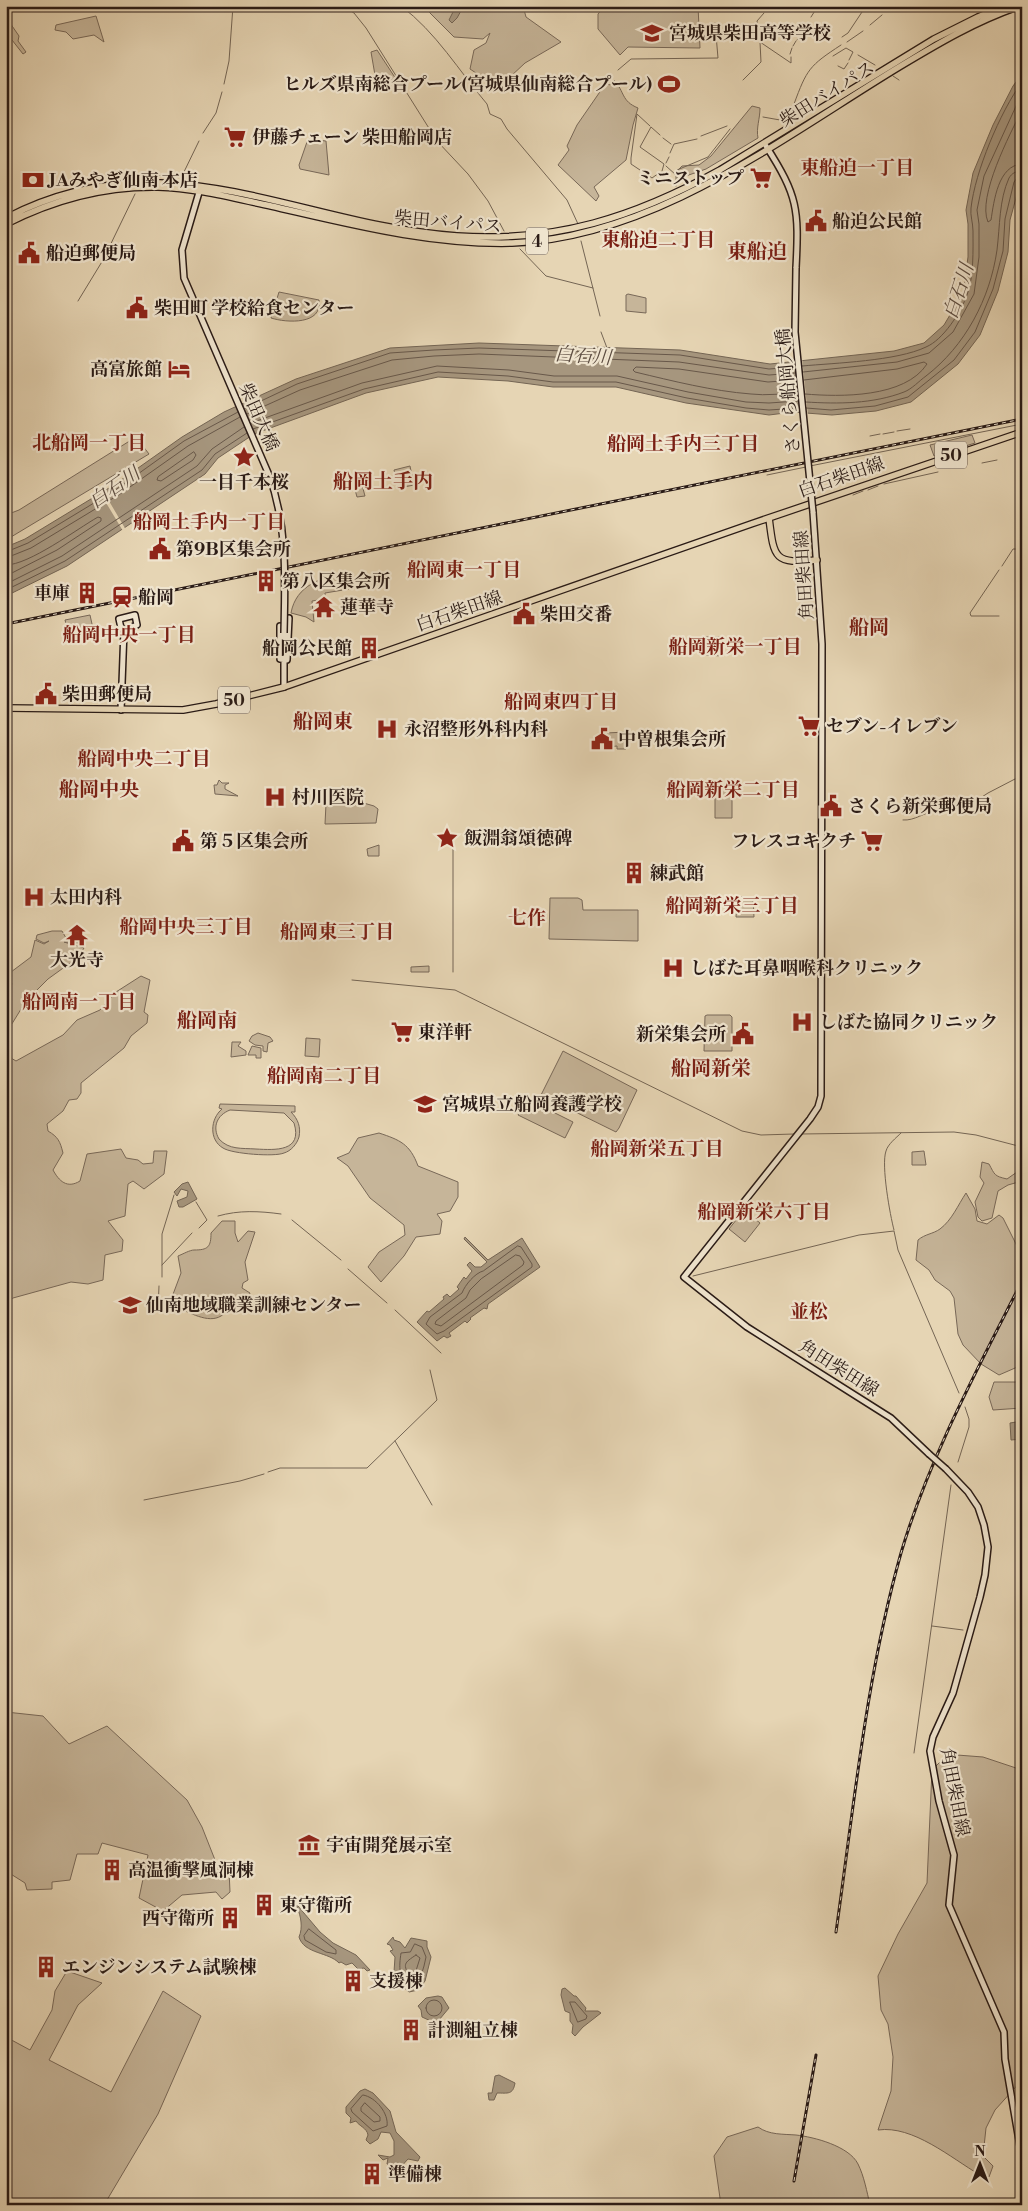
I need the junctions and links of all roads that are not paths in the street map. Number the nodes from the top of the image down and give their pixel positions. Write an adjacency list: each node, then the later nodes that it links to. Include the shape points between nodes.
1 (1004, 6): 3 (main road, 柴田バイパス / 4, via 934,39)
2 (1020, 6): 3 (main road, 柴田バイパス / 4, via 949,36)
3 (766, 146): 4 (main road, 柴田バイパス / 4, via 704,186 645,213 588,231 521,242 428,238); 8 (main road, さくら船岡大橋, bridge, via 789,186 798,225 795,332)
4 (200, 188): 5 (main road, 柴田バイパス / 4, via 140,182 90,188 50,198); 6 (main road, 柴田バイパス / 4, via 108,191 48,205); 14 (main road, 柴田大橋, bridge, via 182,250 183,274 266,466 279,505 283,530)
5 (6, 218)
6 (6, 224)
7 (1022, 432): 9 (main road, 白石柴田線 / 50)
8 (813, 512): 10 (main road, 角田柴田線)
9 (769, 518): 10 (main road, via 774,550 780,558 791,562); 15 (main road, 白石柴田線 / 50)
10 (817, 560): 18 (main road, 角田柴田線, bridge, via 822,652 821,1091 816,1110 684,1277 747,1326 890,1418 946,1468 978,1507 988,1547 985,1575 953,1693 930,1751 954,1856 949,1905 1004,2032 1005,2060)
11 (289, 618): 14 (main road, via 288,658)
12 (280, 626): 14 (main road, via 280,659)
13 (124, 630): 17 (main road)
14 (284, 660): 15 (main road)
15 (284, 687): 17 (main road, 白石柴田線 / 50, via 196,708)
16 (6, 708): 17 (main road, 白石柴田線 / 50)
17 (121, 710)
18 (1022, 2158)

